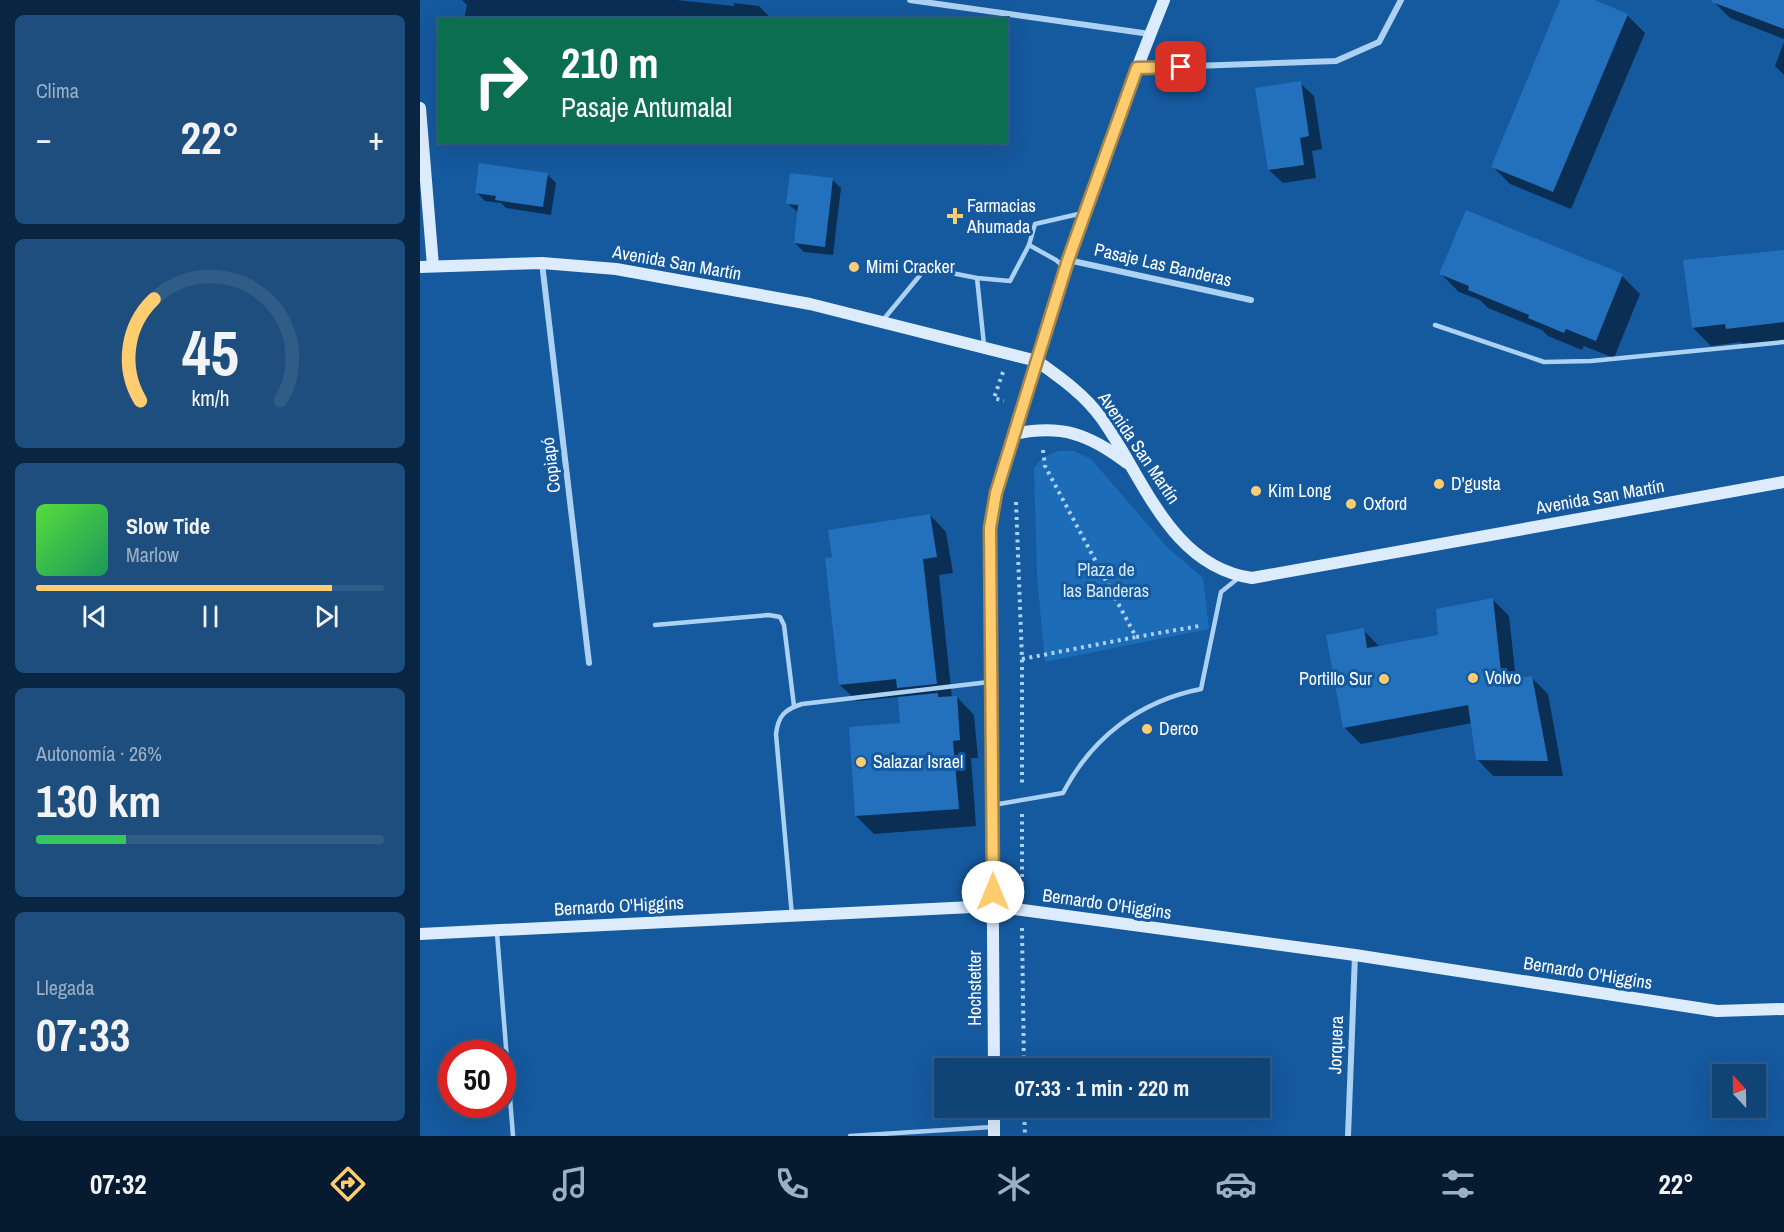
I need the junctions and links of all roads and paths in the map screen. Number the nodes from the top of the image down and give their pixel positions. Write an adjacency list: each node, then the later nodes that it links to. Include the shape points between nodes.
1 (910, 0): 4 (street)
2 (1164, 0): 4 (main road, Hochstetter)
3 (1401, 0): 5 (street, via 1379,42 1336,61)
4 (1150, 34): 5 (main road, Hochstetter)
5 (1137, 68): 7 (main road, Hochstetter)
6 (420, 108): 11 (main road)
7 (1086, 212): 8 (lane, via 1035,225); 10 (main road, Hochstetter)
8 (1029, 245): 10 (lane); 13 (lane, via 1010,281)
9 (542, 263): 11 (main road, Avenida San Martín); 15 (main road, Avenida San Martín, via 616,269 810,304); 30 (street, Copiapó)
10 (1067, 264): 14 (street, Pasaje Las Banderas); 19 (main road, Hochstetter)
11 (433, 266): 12 (main road, Avenida San Martín)
12 (420, 267)
13 (977, 278): 15 (lane, via 926,268); 18 (lane)
14 (1251, 300)
15 (882, 322): 18 (main road, Avenida San Martín)
16 (1435, 325): 17 (lane, via 1544,362)
17 (1784, 342)
18 (985, 348): 19 (main road, Avenida San Martín)
19 (1037, 361): 21 (main road, Hochstetter); 22 (main road, Avenida San Martín, via 1088,402 1117,440)
20 (1041, 430): 21 (main road); 22 (main road, via 1069,432 1089,439); 28 (path, via 1045,466)
21 (1014, 434): 31 (main road, Hochstetter, via 990,528)
22 (1130, 466): 25 (main road, Avenida San Martín, via 1190,549 1218,568)
23 (1784, 482): 25 (main road, Avenida San Martín, via 1252,578)
24 (1016, 501): 29 (path)
25 (1241, 576): 26 (lane, via 1221,592)
26 (1215, 624): 28 (path); 33 (lane, via 1202,689 1159,701 1119,724 1084,758 1063,793)
27 (655, 625): 32 (lane, via 780,617)
28 (1136, 637): 29 (path)
29 (1022, 658): 33 (path)
30 (589, 663)
31 (991, 682): 32 (lane); 34 (main road, Hochstetter)
32 (794, 706): 37 (lane, via 778,721 776,734)
33 (1022, 801): 34 (lane); 36 (path)
34 (992, 805): 35 (main road, Hochstetter)
35 (993, 906): 36 (main road, Bernardo O'Higgins); 37 (main road, Bernardo O'Higgins); 42 (main road, Hochstetter)
36 (1022, 910): 40 (main road, Bernardo O'Higgins); 43 (path)
37 (792, 916): 38 (main road, Bernardo O'Higgins)
38 (497, 930): 39 (main road, Bernardo O'Higgins); 46 (lane)
39 (420, 934)
40 (1355, 956): 41 (main road, Bernardo O'Higgins, via 1717,1011); 49 (street, Jorquera)
41 (1784, 1009)
42 (994, 1058)
43 (1024, 1058)
44 (1024, 1118): 48 (path)
45 (994, 1131): 47 (lane)
46 (513, 1136)
47 (850, 1136)
48 (1025, 1136)
49 (1348, 1136)

